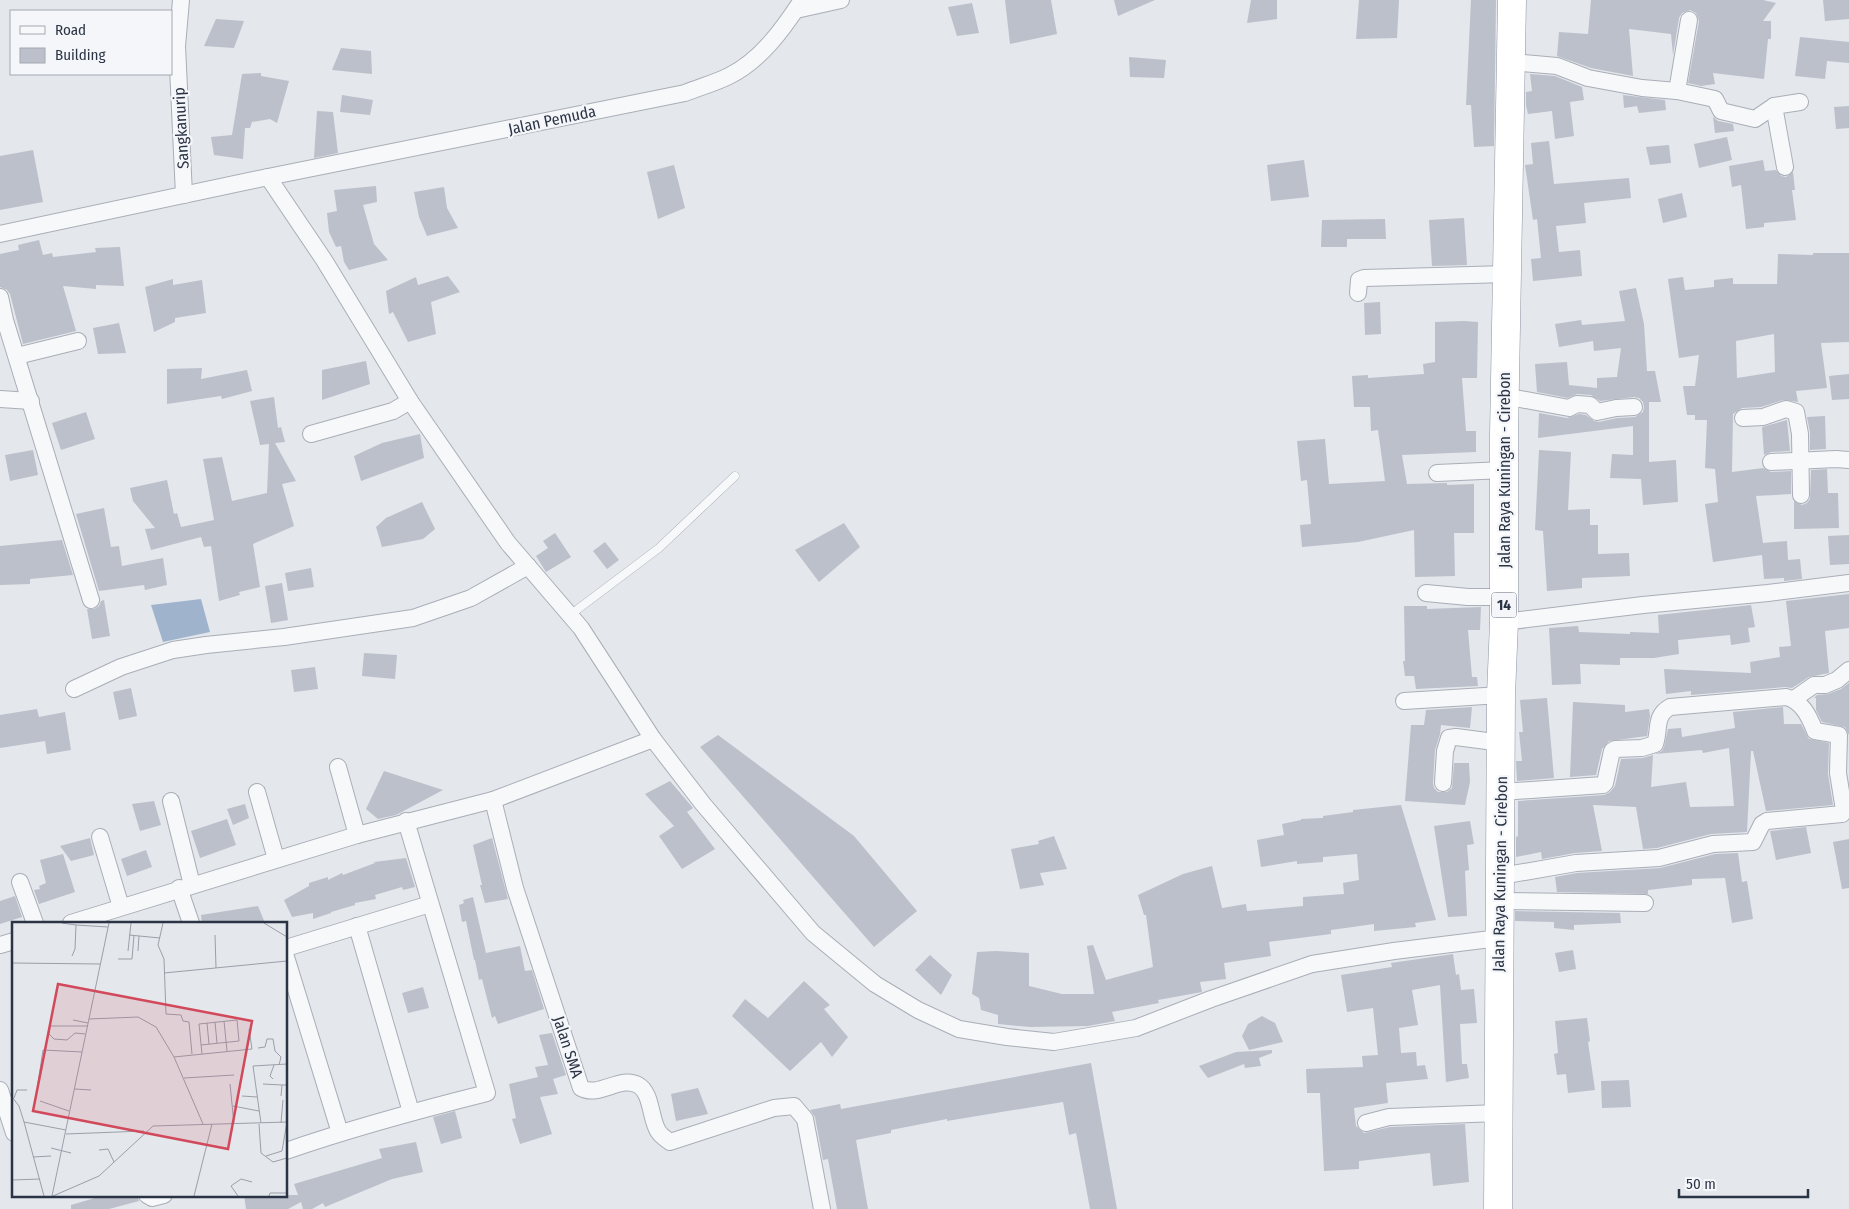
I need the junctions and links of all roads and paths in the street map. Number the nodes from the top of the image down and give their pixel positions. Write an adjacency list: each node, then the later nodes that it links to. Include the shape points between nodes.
1 (181, 0): 12 (street, Sangkanurip, via 178,46)
2 (842, 0): 4 (street)
3 (1512, 0): 6 (highway, Jalan Raya Kuningan - Cirebon / 14)
4 (799, 5): 11 (street, Jalan Pemuda, via 765,50 748,65 685,93)
5 (1688, 20): 7 (street)
6 (1510, 62): 7 (street, via 1557,66 1588,78); 14 (highway, Jalan Raya Kuningan - Cirebon / 14)
7 (1678, 91): 9 (street, via 1715,99 1721,111 1755,119)
8 (1800, 102): 9 (street)
9 (1774, 106): 10 (street)
10 (1785, 167)
11 (268, 177): 12 (street, Jalan Pemuda); 22 (street, via 324,260)
12 (184, 195): 13 (street, Jalan Pemuda)
13 (0, 234)
14 (1507, 274): 15 (street, via 1364,278 1359,280); 19 (highway, Jalan Raya Kuningan - Cirebon / 14)
15 (1358, 294)
16 (0, 298): 18 (street)
17 (78, 341): 18 (street)
18 (17, 356): 21 (street)
19 (1504, 396): 23 (street, via 1569,408 1577,404 1590,405 1597,412); 29 (highway, Jalan Raya Kuningan - Cirebon / 14)
20 (0, 399): 21 (street)
21 (31, 401): 36 (street)
22 (410, 401): 25 (street, via 392,411); 33 (street, via 508,543)
23 (1634, 408)
24 (1743, 418): 26 (street, via 1763,417 1786,409 1796,412)
25 (311, 434)
26 (1800, 460): 27 (street); 28 (street); 32 (street)
27 (1849, 460)
28 (1772, 462)
29 (1504, 470): 30 (street); 37 (highway, Jalan Raya Kuningan - Cirebon / 14)
30 (1437, 473)
31 (735, 476): 38 (lane, via 659,548)
32 (1801, 495)
33 (528, 566): 38 (street); 40 (street, via 471,598 413,618 284,638 173,650 120,668)
34 (1849, 583): 37 (street, via 1643,605)
35 (1426, 593): 37 (street, via 1468,597)
36 (91, 600)
37 (1504, 609): 41 (highway, Jalan Raya Kuningan - Cirebon / 14)
38 (570, 615): 44 (street)
39 (1849, 670): 42 (street, via 1837,680 1814,686)
40 (74, 689)
41 (1501, 695): 43 (street); 45 (highway, Jalan Raya Kuningan - Cirebon / 14)
42 (1794, 699): 49 (street, via 1764,698 1670,707 1660,716 1655,744 1612,750 1603,785); 58 (street, via 1800,703 1815,731 1839,735 1842,814 1767,821 1753,842 1713,844 1660,858 1576,863)
43 (1404, 701)
44 (653, 739): 50 (street); 66 (street, via 703,804 813,932 875,984 918,1010 959,1029 1054,1042 1094,1036 1136,1028 1312,964)
45 (1502, 743): 47 (street, via 1449,738); 49 (highway, Jalan Raya Kuningan - Cirebon / 14)
46 (338, 767): 53 (street)
47 (1443, 783)
48 (256, 792): 55 (street)
49 (1502, 792): 58 (highway, Jalan Raya Kuningan - Cirebon / 14)
50 (493, 800): 52 (street); 76 (street, Jalan SMA, via 515,888 581,1088 594,1091 630,1082 640,1086 646,1094 658,1131 670,1142 774,1108 794,1106 805,1119)
51 (171, 801): 57 (street)
52 (406, 821): 53 (street); 60 (street)
53 (356, 835): 55 (street)
54 (100, 837): 61 (street)
55 (276, 859): 57 (street)
56 (20, 882): 62 (street)
57 (186, 886): 61 (street); 64 (street)
58 (1501, 889): 59 (street); 66 (highway, Jalan Raya Kuningan - Cirebon / 14)
59 (1644, 903)
60 (430, 904): 65 (street); 70 (street, via 487,1093)
61 (121, 907): 63 (street)
62 (35, 922)
63 (74, 922)
64 (191, 922)
65 (357, 926): 67 (street); 70 (street)
66 (1499, 938): 71 (highway, Jalan Raya Kuningan - Cirebon / 14)
67 (288, 947)
68 (288, 964): 74 (street)
69 (0, 1090): 73 (street)
70 (412, 1112): 74 (street)
71 (1499, 1113): 72 (street, via 1389,1117); 77 (highway, Jalan Raya Kuningan - Cirebon / 14)
72 (1366, 1123)
73 (12, 1127)
74 (340, 1133): 75 (street)
75 (288, 1151)
76 (822, 1209)
77 (1498, 1209)

